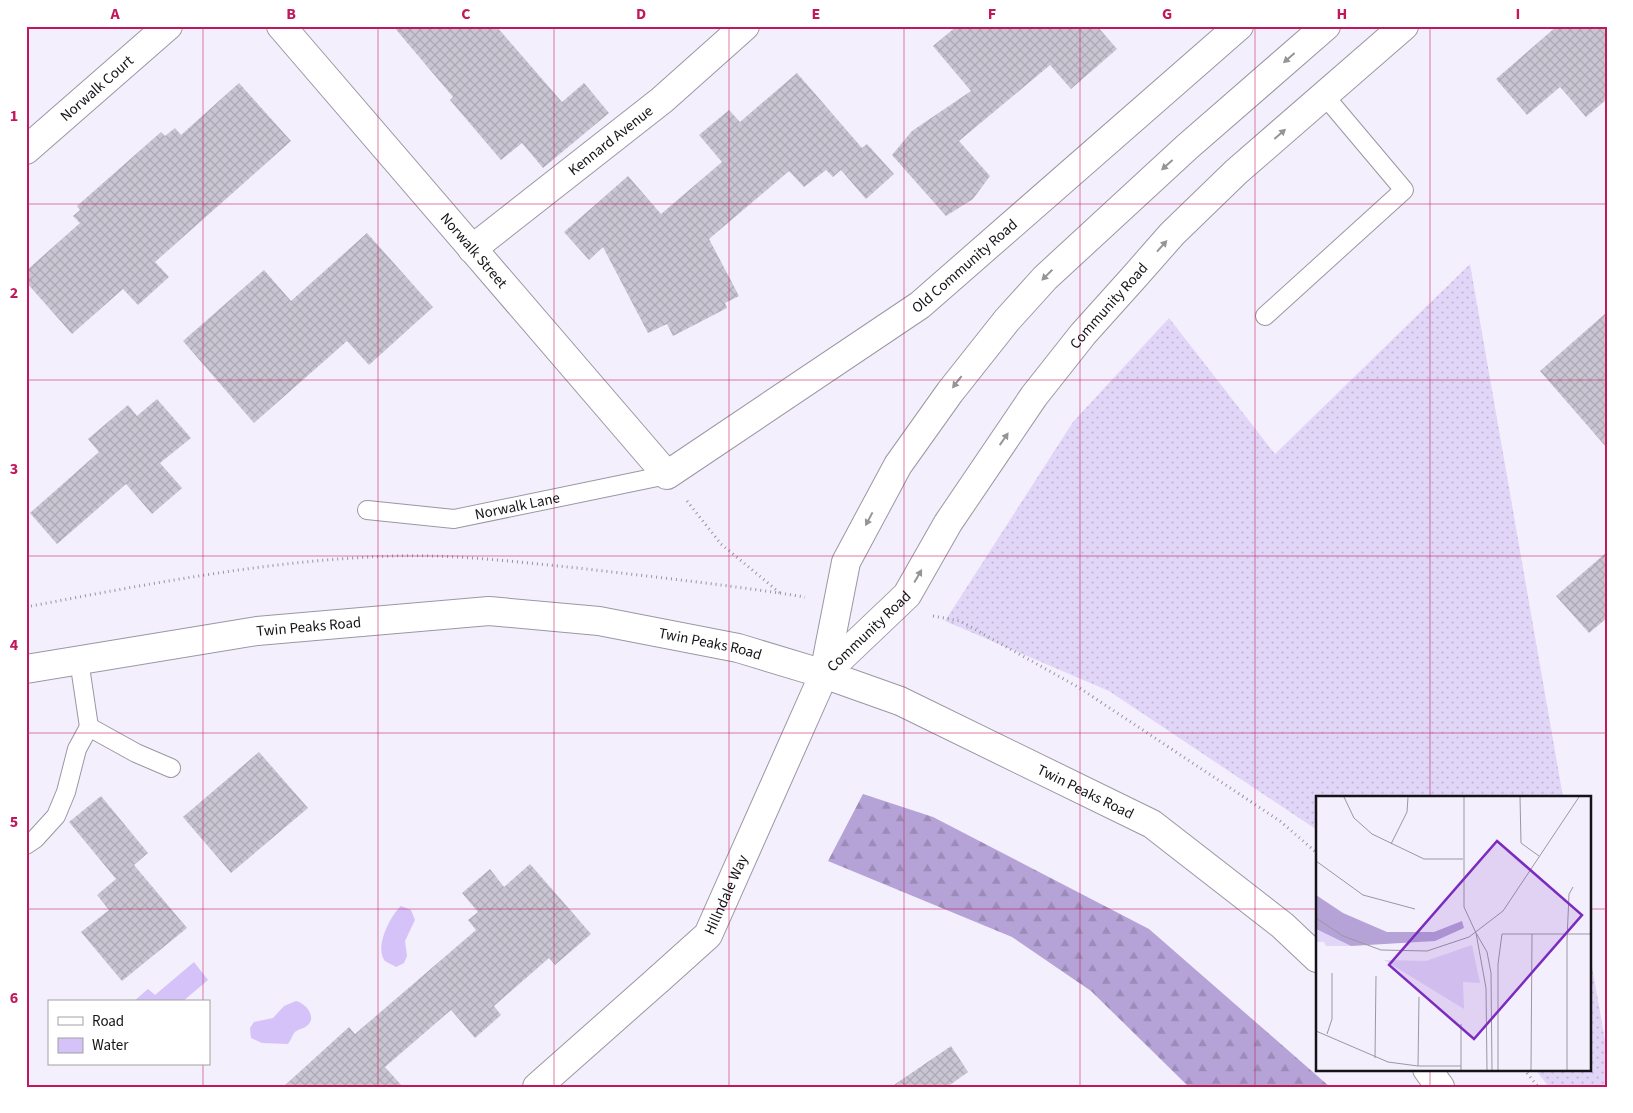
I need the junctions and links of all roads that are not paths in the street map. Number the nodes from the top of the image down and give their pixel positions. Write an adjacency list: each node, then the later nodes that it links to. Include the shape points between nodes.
1 (168, 26): 8 (main road, Norwalk Court)
2 (281, 26): 9 (main road, Norwalk Street)
3 (745, 26): 9 (main road, Kennard Avenue, via 662,100)
4 (1239, 26): 11 (main road, Old Community Road, via 920,304)
5 (1326, 26): 15 (main road, Community Road, one-way to 15, via 1045,278 1006,320 955,385 898,465 846,562)
6 (1404, 26): 7 (main road, Community Road)
7 (1324, 95): 10 (lane, via 1404,190); 15 (main road, Community Road, one-way to 7, via 907,595 988,461 1083,334 1172,234 1236,172)
8 (26, 150)
9 (472, 249): 11 (main road, Norwalk Street)
10 (1265, 316)
11 (666, 476): 12 (lane, Norwalk Lane, via 454,519)
12 (367, 510)
13 (79, 660): 14 (main road, Twin Peaks Road); 15 (main road, Twin Peaks Road, via 257,631 489,611 599,621 738,648); 16 (lane)
14 (26, 670)
15 (824, 674): 19 (main road, Twin Peaks Road, via 900,701 1152,824 1282,925); 21 (main road, Hillndale Way, via 708,934)
16 (89, 727): 17 (lane); 18 (lane, via 77,749 56,816)
17 (171, 768)
18 (26, 844)
19 (1316, 957)
20 (1427, 1070): 22 (main road)
21 (537, 1087)
22 (1440, 1087)

